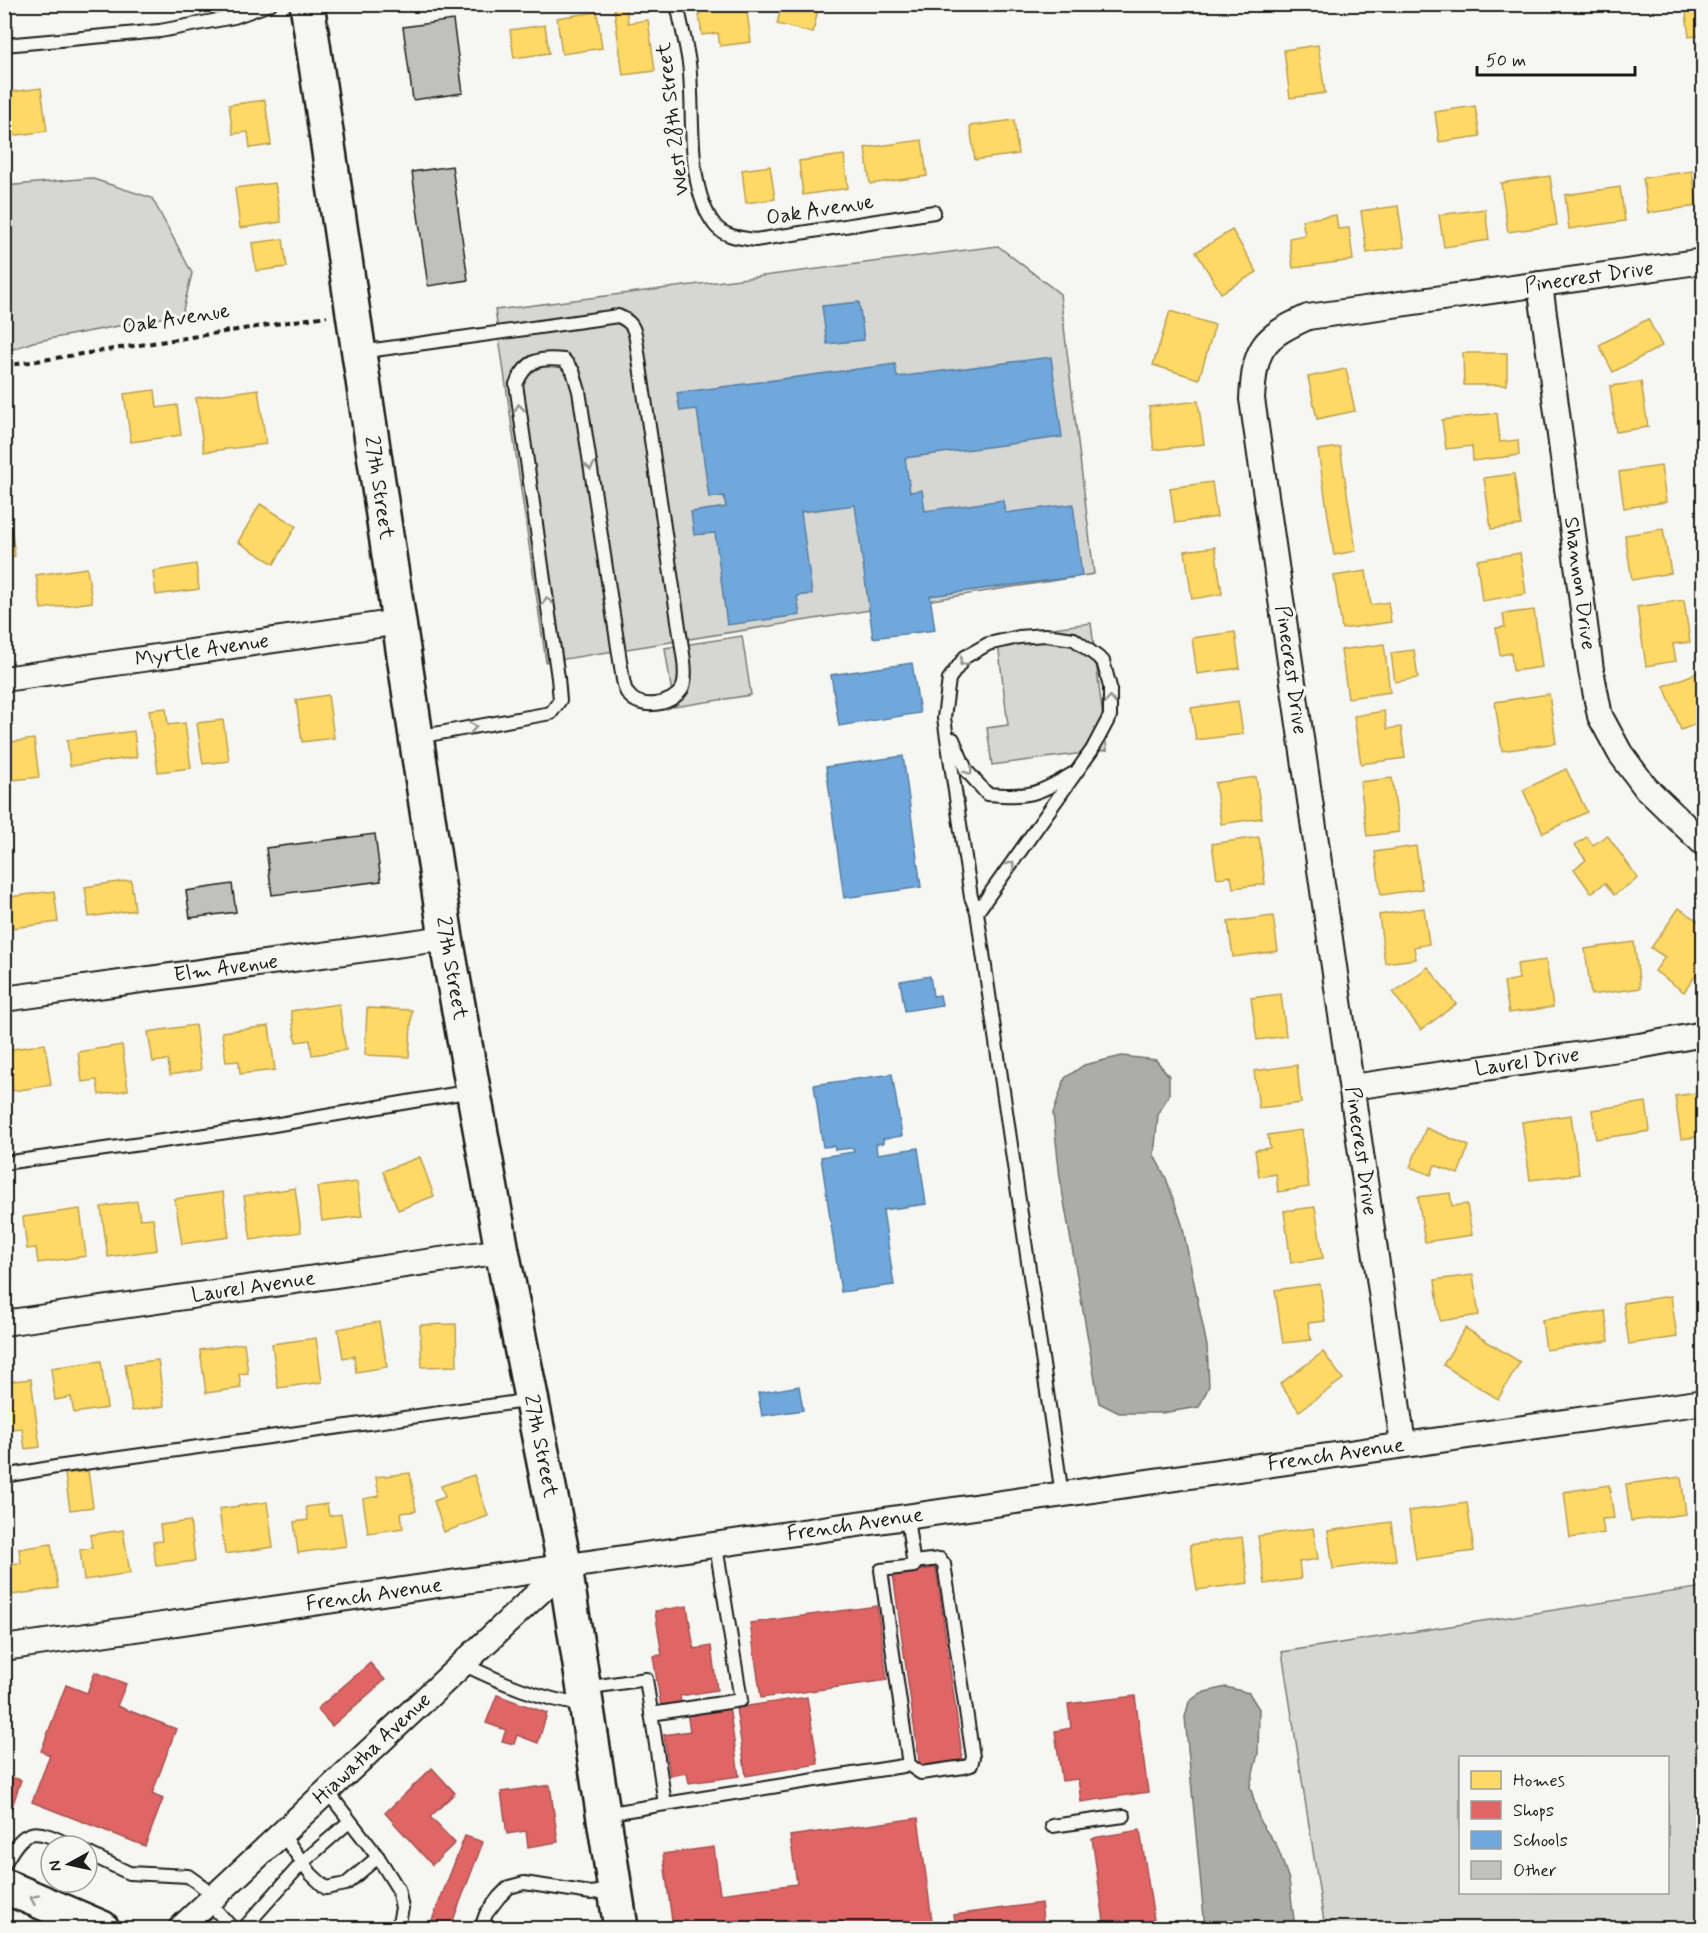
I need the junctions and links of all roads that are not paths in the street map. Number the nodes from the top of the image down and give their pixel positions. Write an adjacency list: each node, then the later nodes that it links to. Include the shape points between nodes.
1 (270, 4): 4 (lane, via 234,17 160,31)
2 (307, 4): 9 (main road, 27th Street)
3 (677, 4): 6 (lane, West 28th Street, via 689,63 696,178 704,207)
4 (4, 45)
5 (934, 212): 6 (lane, Oak Avenue, via 755,240 731,237)
6 (715, 226)
7 (1704, 261): 8 (street, Pinecrest Drive)
8 (1540, 284): 15 (street, Shannon Drive, via 1600,716 1620,753 1646,788); 20 (street, Pinecrest Drive, via 1308,317 1279,330 1261,348 1254,373 1252,399)
9 (359, 352): 10 (main road, 27th Street); 13 (lane, one-way to 9, via 551,713 560,700 516,384 522,370 536,361 564,360 573,371 623,680 628,694 638,701 669,701 683,687 677,615 634,327 627,320 604,317)
10 (399, 622): 11 (street, Myrtle Avenue); 13 (main road, 27th Street)
11 (4, 679)
12 (944, 718): 14 (lane, one-way to 14, via 966,770 987,794 1036,793); 14 (lane, one-way to 12, via 1110,716 1110,687 1103,661 1074,639 1019,637 988,644 965,657 949,679); 16 (lane)
13 (416, 737): 17 (main road, 27th Street)
14 (1078, 771): 16 (lane, one-way to 14)
15 (1704, 844)
16 (976, 912): 29 (lane)
17 (446, 938): 18 (street, Elm Avenue); 21 (main road, 27th Street)
18 (4, 999)
19 (1704, 1034): 20 (street, Laurel Drive)
20 (1352, 1087): 27 (street, Pinecrest Drive)
21 (473, 1090): 22 (lane, via 256,1128); 23 (main road, 27th Street)
22 (4, 1164)
23 (502, 1251): 24 (street, Laurel Avenue); 25 (main road, 27th Street)
24 (4, 1323)
25 (532, 1400): 28 (lane); 33 (main road, 27th Street)
26 (1704, 1402): 27 (street, French Avenue)
27 (1403, 1444): 29 (street, French Avenue)
28 (4, 1476)
29 (1062, 1495): 30 (street, French Avenue)
30 (907, 1518): 31 (street, French Avenue); 32 (lane)
31 (716, 1546): 33 (street, French Avenue); 37 (lane, via 741,1700)
32 (913, 1562): 38 (lane, via 914,1566 881,1570); 38 (lane, via 940,1559 944,1564 974,1757 971,1765 921,1773)
33 (565, 1568): 34 (street, French Avenue); 35 (street, Hiawatha Avenue); 36 (main road, 27th Street)
34 (4, 1648)
35 (463, 1664): 36 (lane, via 496,1681 557,1702); 39 (street, Hiawatha Avenue)
36 (585, 1697): 37 (lane, via 646,1679); 41 (main road, 27th Street)
37 (651, 1714): 40 (lane)
38 (909, 1765): 40 (lane)
39 (327, 1791): 43 (lane); 46 (street, Hiawatha Avenue)
40 (665, 1804): 41 (lane)
41 (603, 1814): 52 (main road, 27th Street)
42 (1124, 1816): 44 (lane)
43 (350, 1821): 47 (lane); 49 (lane)
44 (1052, 1826)
45 (39, 1834): 50 (lane, via 20,1839)
46 (282, 1834): 49 (lane); 53 (street, Hiawatha Avenue)
47 (378, 1857): 49 (lane, via 346,1884 326,1888); 58 (lane, via 398,1889 402,1908)
48 (99, 1859): 53 (lane, via 129,1873 188,1876)
49 (303, 1862): 57 (lane)
50 (4, 1865)
51 (4, 1886): 54 (main road, one-way to 51)
52 (615, 1890): 59 (lane, via 591,1893 524,1883 509,1887 486,1914); 60 (main road, 27th Street)
53 (213, 1899): 55 (street, Hiawatha Avenue); 56 (lane)
54 (102, 1929)
55 (181, 1929)
56 (232, 1929)
57 (244, 1929)
58 (398, 1929)
59 (481, 1929)
60 (621, 1929)

